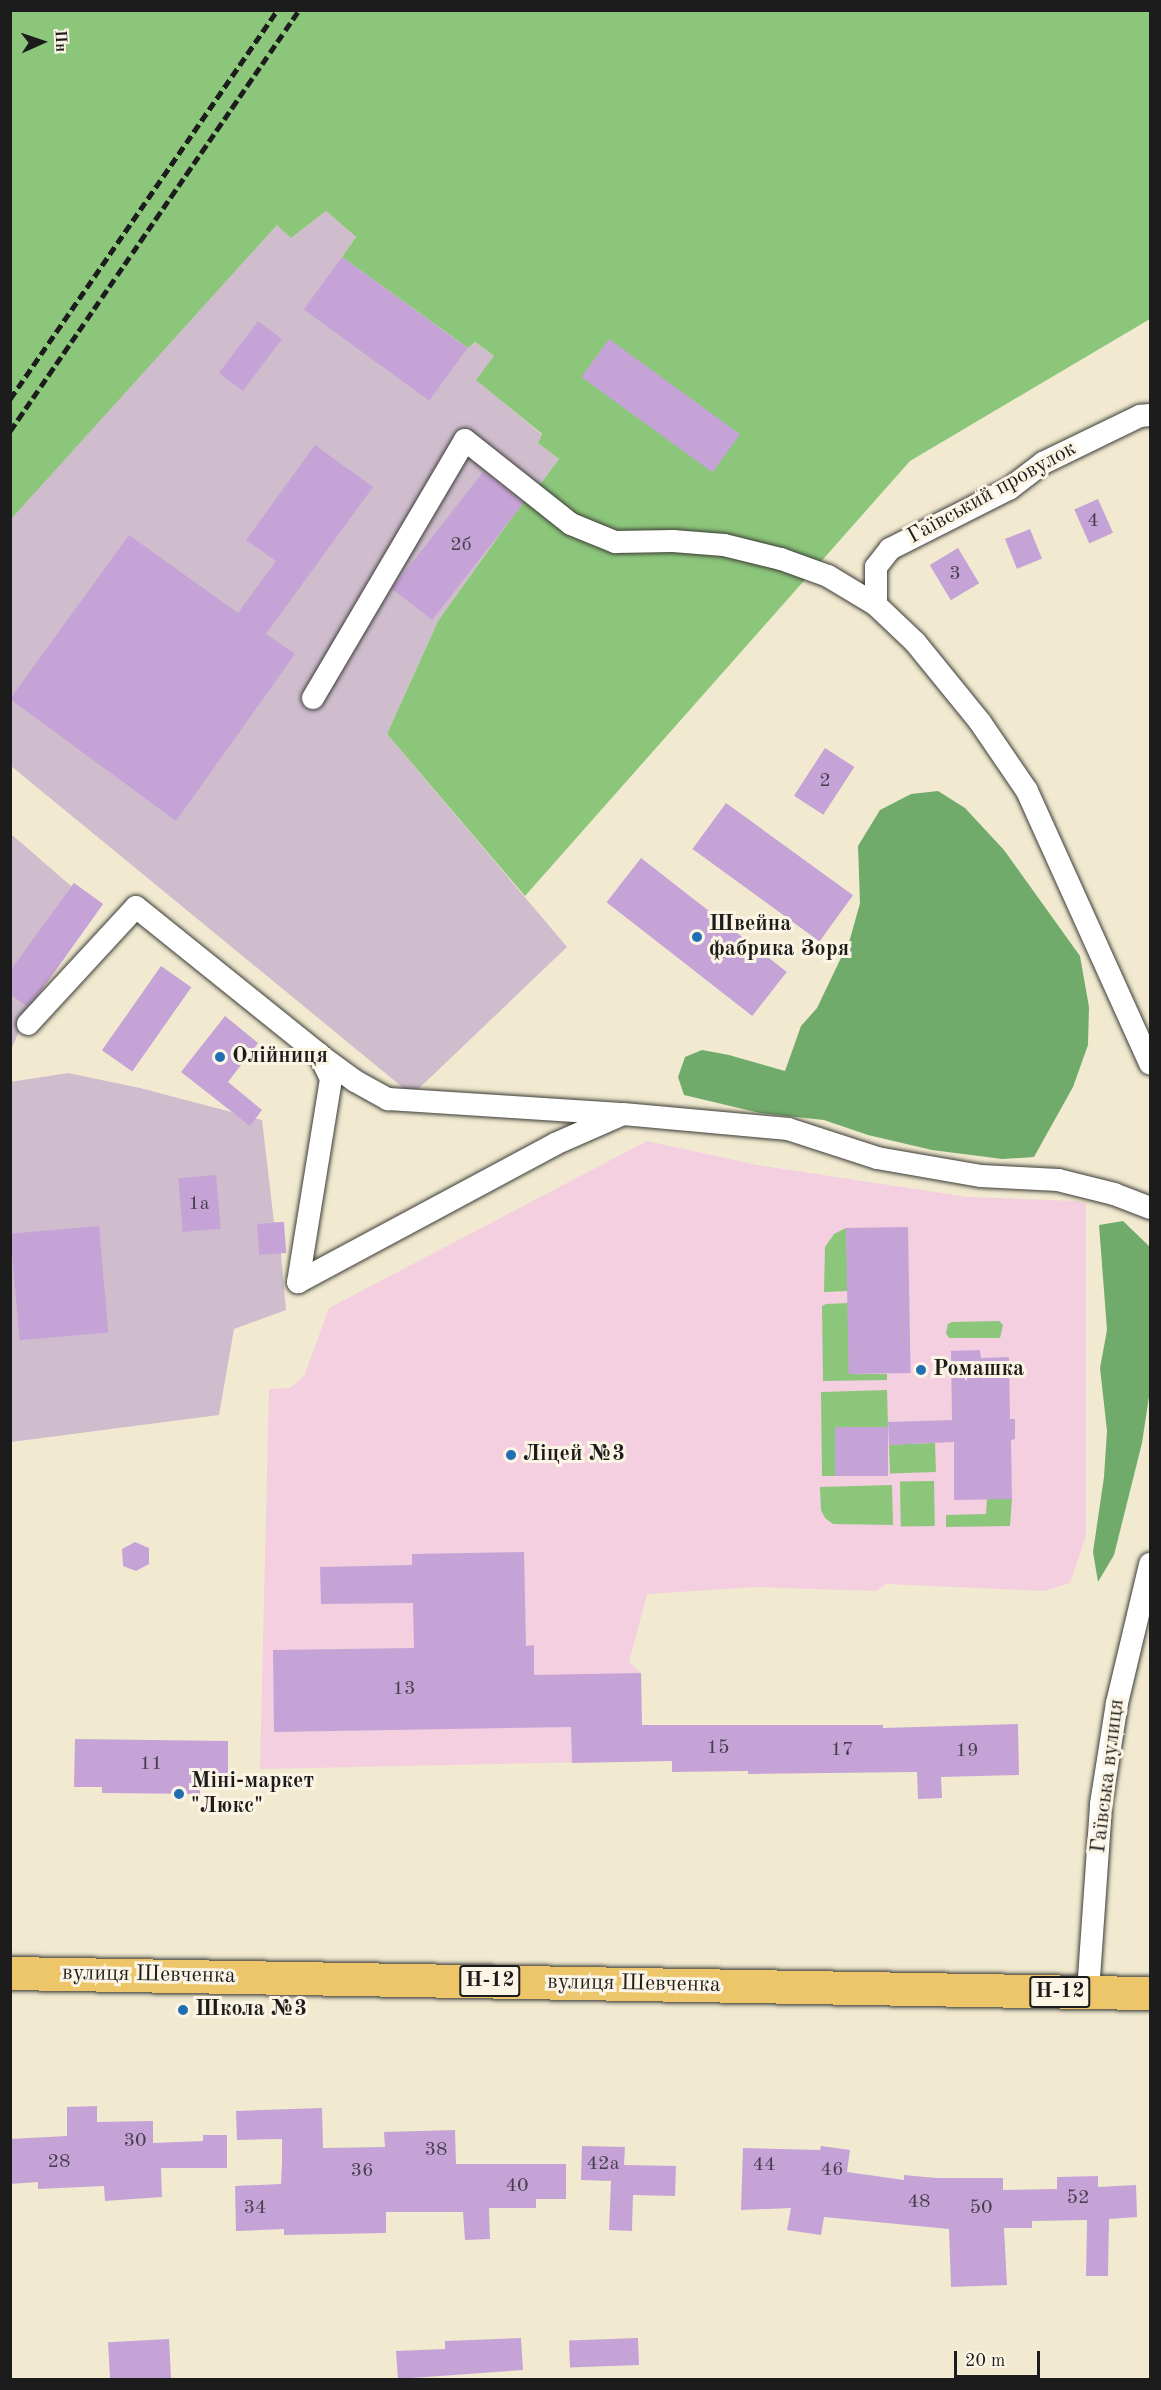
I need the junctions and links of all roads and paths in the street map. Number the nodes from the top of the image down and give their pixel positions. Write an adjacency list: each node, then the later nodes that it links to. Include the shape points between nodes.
1 (1150, 415): 2 (street, Гаївський провулок, via 1140,416 1043,463 1009,489 890,549 876,567)
2 (876, 605): 3 (street, via 828,576 724,545 615,542 571,524 465,440); 6 (street, via 915,642 952,687 1027,791)
3 (313, 698)
4 (28, 1024): 5 (street, via 136,907)
5 (318, 1054): 7 (street, via 388,1099); 7 (street, via 331,1079 298,1282 555,1144)
6 (1150, 1063)
7 (623, 1114): 8 (street, via 788,1129 877,1158 981,1176 1058,1180)
8 (1150, 1208)
9 (1150, 1564): 11 (street, Гаївська вулиця, via 1117,1703 1101,1804)
10 (10, 1973): 11 (main road, вулиця Шевченка / Н-12)
11 (1089, 1992): 12 (main road, вулиця Шевченка / Н-12)
12 (1150, 1993)

